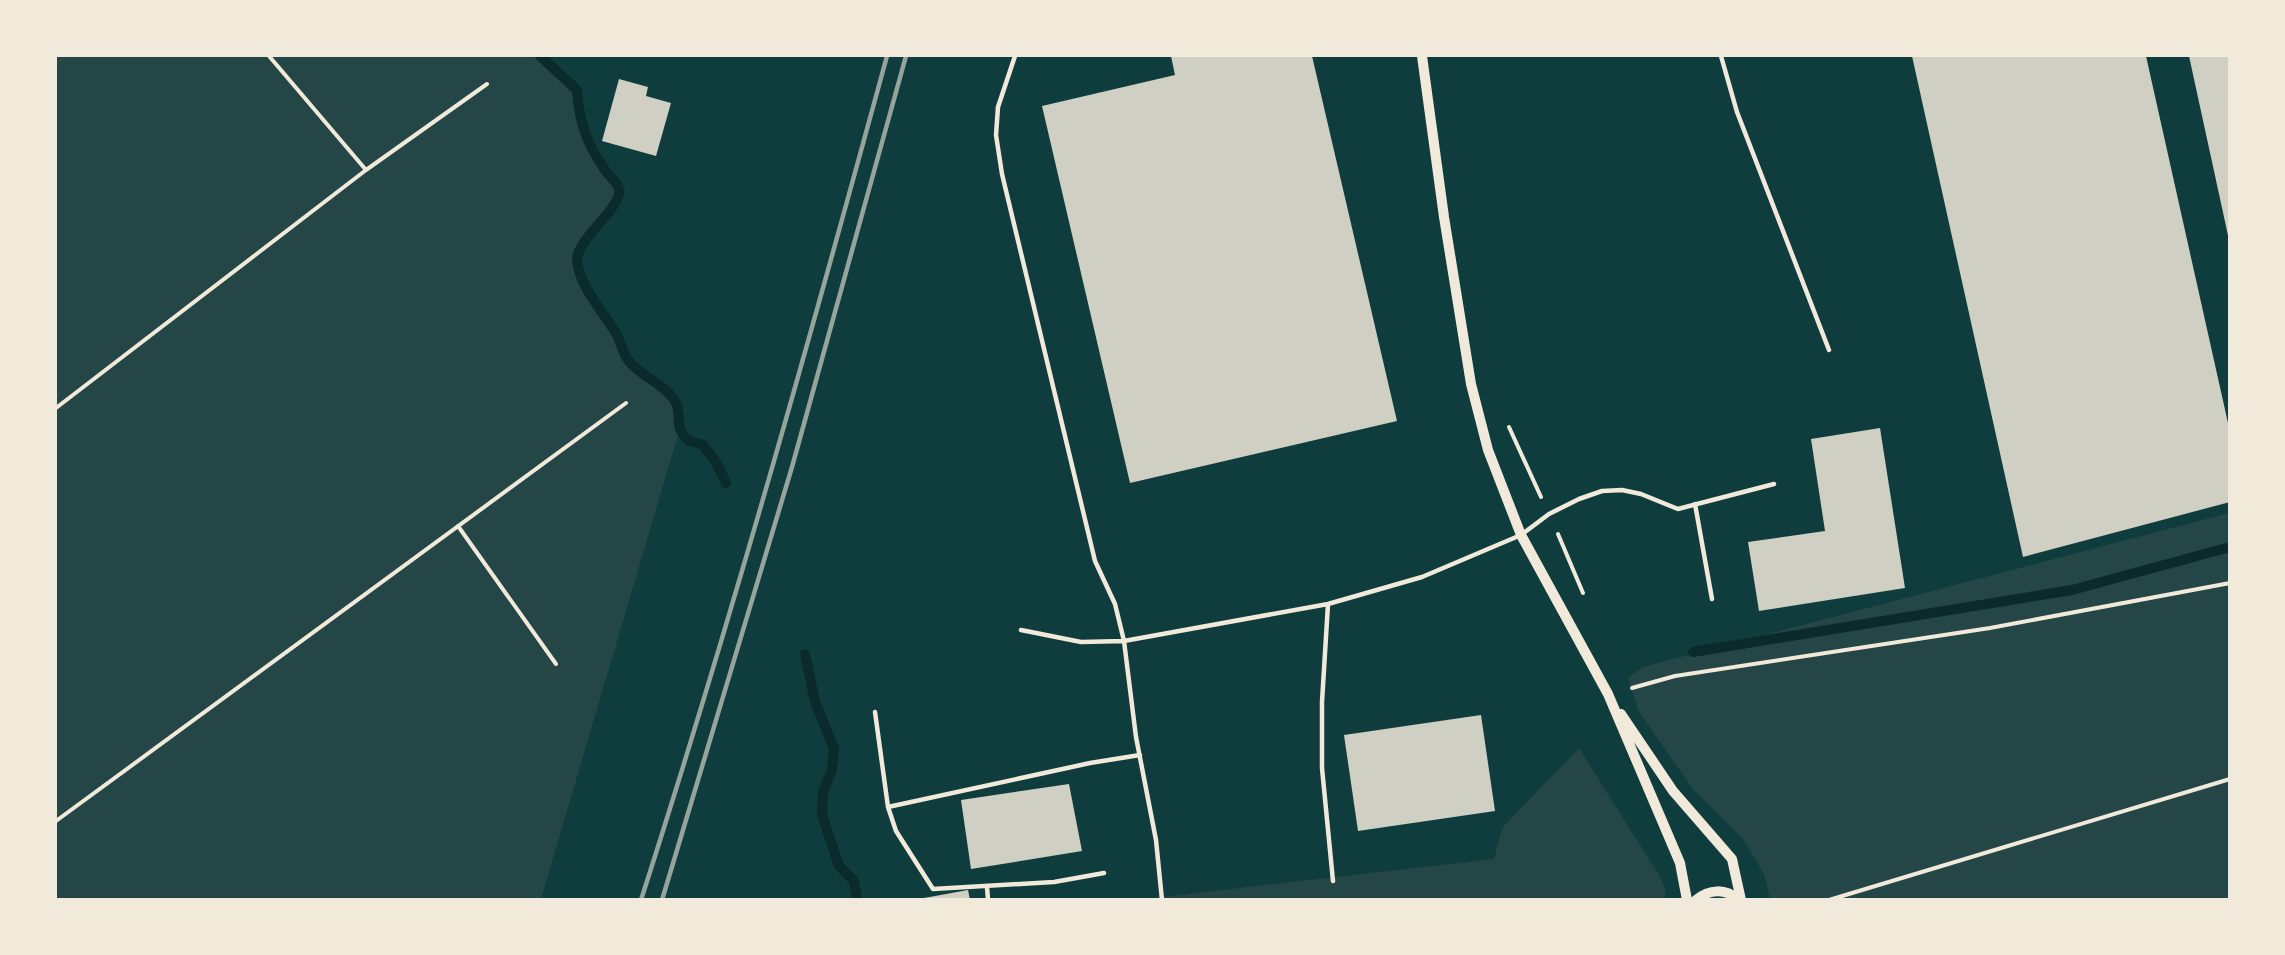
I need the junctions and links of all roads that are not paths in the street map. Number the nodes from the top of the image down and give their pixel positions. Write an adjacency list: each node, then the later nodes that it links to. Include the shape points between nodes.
1 (1015, 56): 11 (lane, via 998,107 996,135 1002,174 1095,561 1115,604)
2 (1422, 56): 7 (street, via 1471,384 1488,450)
3 (1721, 56): 4 (lane, via 1737,112)
4 (1829, 350)
5 (1774, 484): 6 (lane)
6 (1695, 504): 7 (lane, via 1678,509 1641,494 1602,491 1549,514); 8 (lane)
7 (1521, 536): 9 (lane, via 1422,577); 12 (street)
8 (1712, 598)
9 (1328, 604): 11 (lane); 17 (lane, via 1322,768)
10 (1021, 630): 11 (lane, via 1081,642)
11 (1124, 641): 14 (lane)
12 (1608, 694): 21 (street, via 1680,863); 23 (street, via 1673,791 1732,859)
13 (875, 712): 15 (lane)
14 (1140, 755): 15 (lane); 20 (lane, via 1156,840)
15 (888, 807): 18 (lane, via 896,831 933,889)
16 (1104, 873): 18 (lane)
17 (1333, 881)
18 (987, 887): 19 (lane)
19 (988, 900)
20 (1162, 900)
21 (1687, 900)
22 (1696, 900): 23 (street, via 1716,891)
23 (1740, 900)

